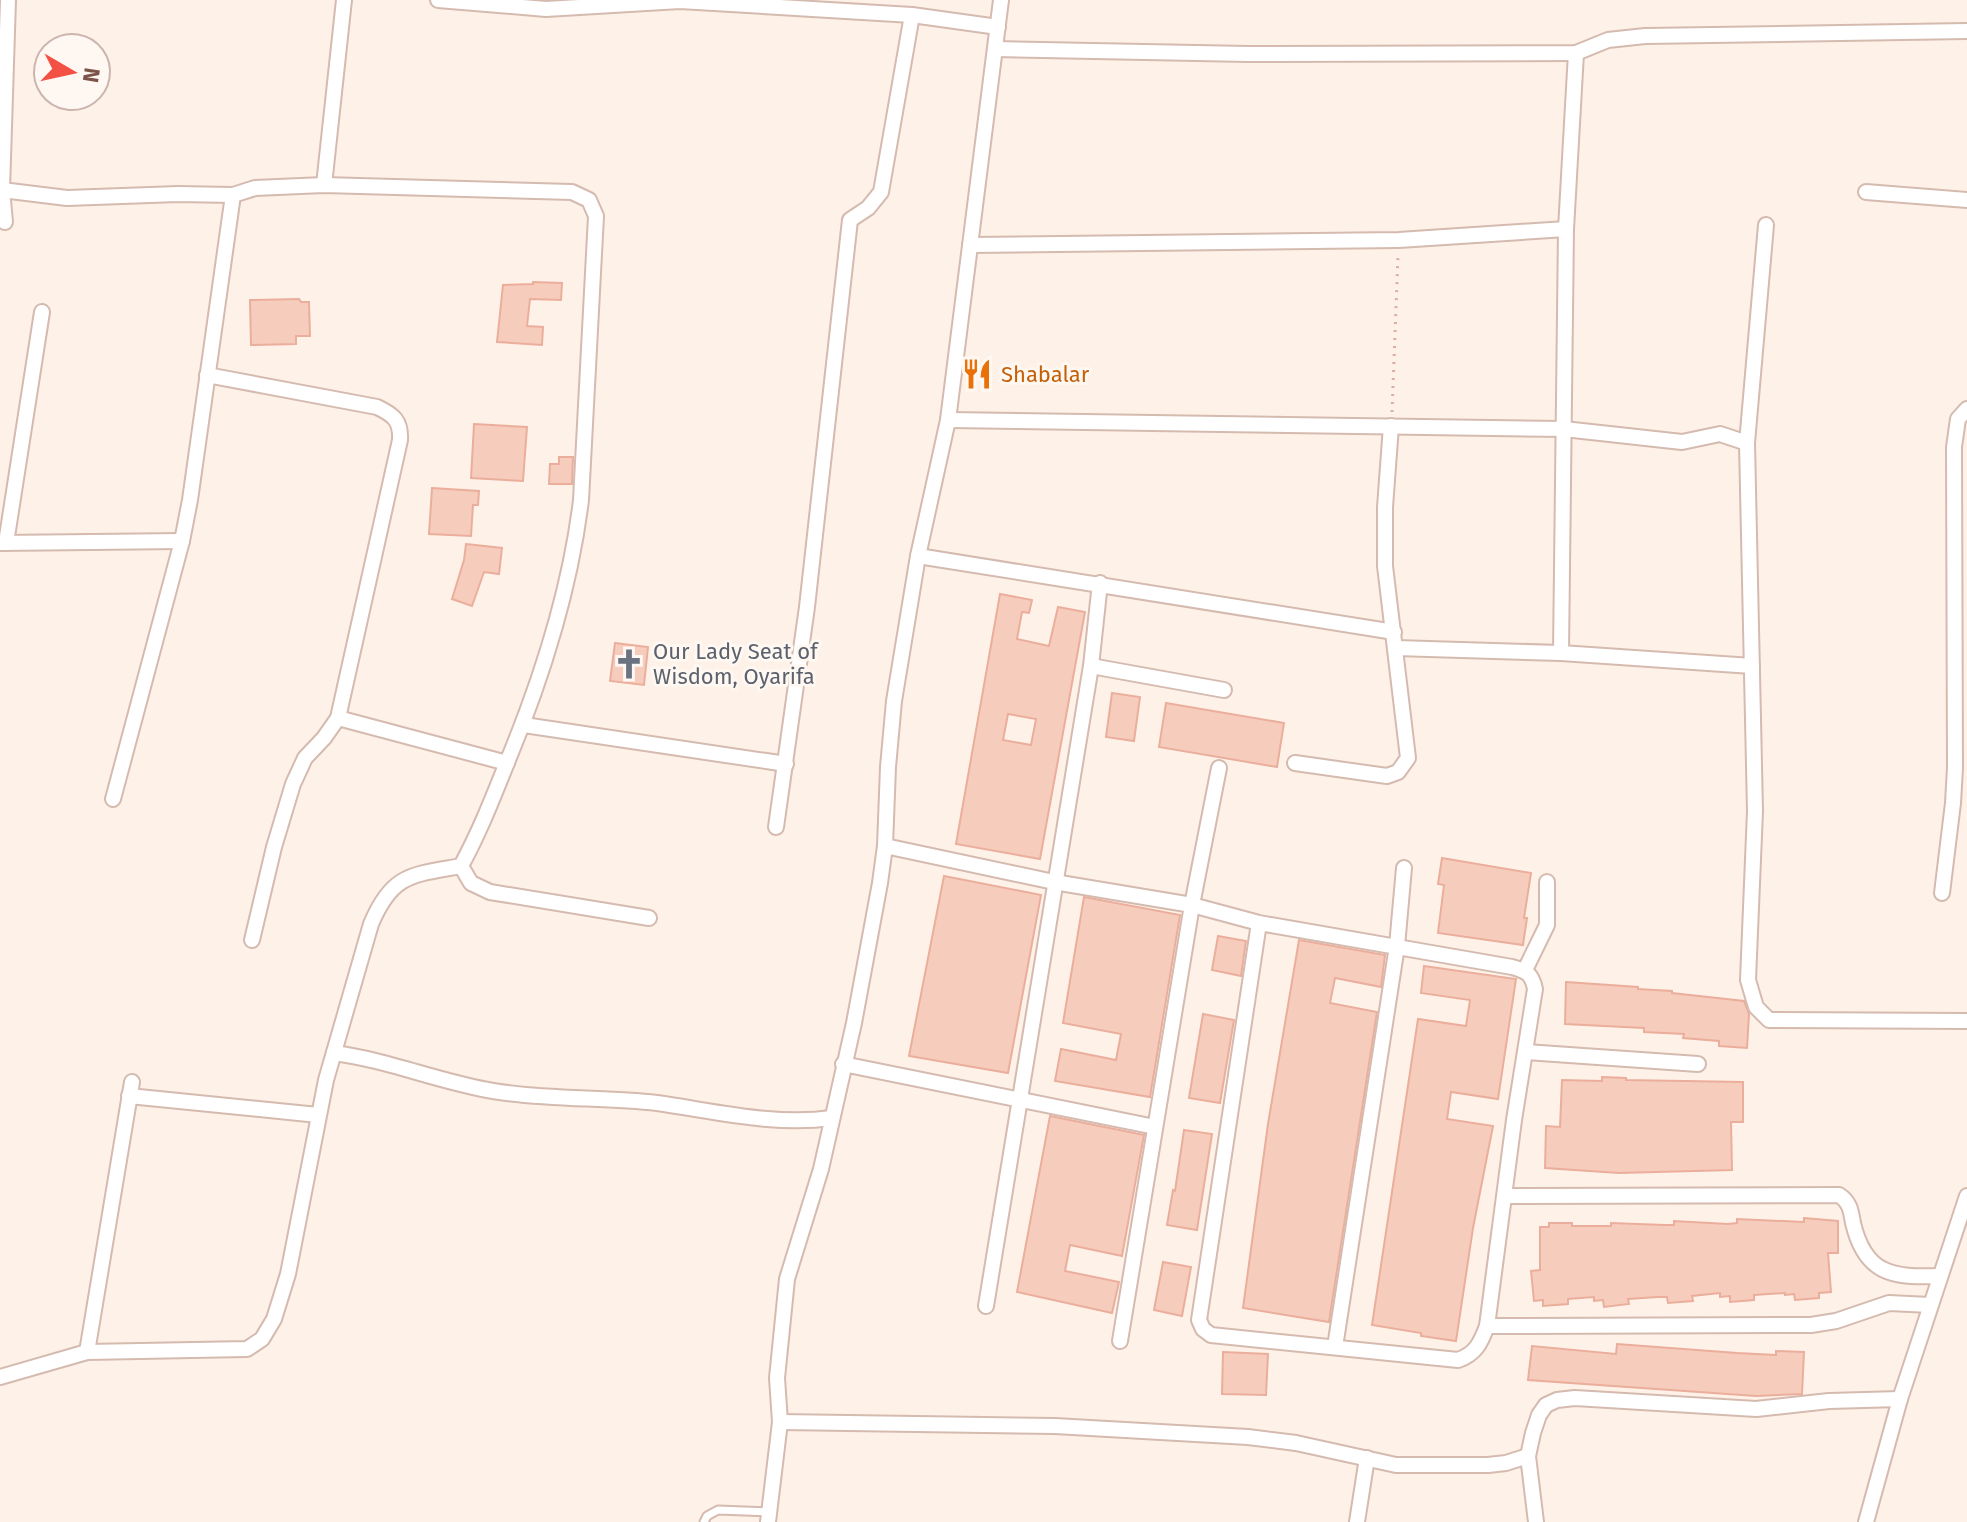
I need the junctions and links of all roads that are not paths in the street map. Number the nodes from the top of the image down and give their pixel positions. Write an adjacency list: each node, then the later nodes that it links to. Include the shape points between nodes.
1 (8, 0): 11 (street)
2 (344, 0): 10 (street)
3 (438, 0): 5 (street, via 546,9 680,1)
4 (1001, 0): 6 (street)
5 (912, 15): 6 (street); 40 (street, via 881,192 850,220)
6 (998, 27): 8 (street)
7 (1967, 31): 9 (street, via 1645,36 1608,40)
8 (996, 49): 9 (street); 18 (street)
9 (1576, 53): 17 (street)
10 (324, 185): 13 (street, via 255,188); 37 (street, via 572,192 589,200 596,216 576,540)
11 (2, 190): 13 (street, via 67,198); 15 (street)
12 (1866, 192): 14 (street)
13 (233, 195): 20 (street)
14 (1967, 200)
15 (5, 222)
16 (1766, 225): 25 (street)
17 (1566, 229): 18 (street, via 1399,240); 24 (street)
18 (970, 245): 22 (street)
19 (42, 312): 27 (street)
20 (207, 375): 26 (street); 36 (street, via 377,407 401,425)
21 (1967, 409): 49 (street, via 1958,419 1954,447 1955,768)
22 (948, 420): 23 (street); 28 (street)
23 (1391, 426): 24 (street); 30 (street, via 1385,566)
24 (1564, 429): 25 (street, via 1682,442 1720,434); 32 (street)
25 (1747, 443): 34 (street)
26 (182, 541): 27 (street); 42 (street)
27 (3, 543)
28 (918, 556): 29 (street); 44 (street, via 894,701)
29 (1100, 583): 30 (street); 33 (street)
30 (1394, 632): 31 (street)
31 (1396, 648): 32 (street); 39 (street, via 1408,758 1398,772 1387,776)
32 (1561, 653): 34 (street)
33 (1091, 666): 35 (street); 47 (street)
34 (1752, 666): 56 (street, via 1755,811 1748,980 1756,1007 1769,1020)
35 (1224, 690)
36 (338, 718): 38 (street); 53 (street, via 305,758 293,784)
37 (524, 725): 38 (street); 40 (street)
38 (507, 763): 45 (street)
39 (1295, 763)
40 (786, 764): 43 (street)
41 (1219, 768): 50 (street)
42 (113, 799)
43 (776, 827)
44 (885, 846): 47 (street); 59 (street)
45 (461, 866): 51 (street, via 471,883 490,892); 58 (street, via 406,878 380,902)
46 (1404, 868): 54 (street)
47 (1054, 882): 50 (street); 61 (street)
48 (1547, 882): 55 (street, via 1547,925)
49 (1942, 893)
50 (1192, 905): 52 (street); 64 (street)
51 (649, 918)
52 (1259, 923): 54 (street); 72 (street, via 1199,1320 1211,1335)
53 (252, 940)
54 (1397, 946): 55 (street); 72 (street)
55 (1525, 970): 57 (street, via 1535,989)
56 (1967, 1021)
57 (1526, 1052): 60 (street); 65 (street)
58 (334, 1053): 62 (street); 63 (street, via 510,1094 656,1103 781,1119)
59 (843, 1064): 61 (street); 63 (street)
60 (1698, 1064)
61 (1019, 1099): 64 (street); 69 (street)
62 (318, 1115): 73 (street, via 288,1274 262,1339 247,1349); 73 (street, via 131,1089)
63 (832, 1118): 76 (street, via 787,1279 777,1378)
64 (1155, 1127): 71 (street)
65 (1506, 1196): 67 (street, via 1839,1195 1850,1207 1862,1251 1877,1267 1893,1274); 70 (street)
66 (1967, 1196): 67 (street)
67 (1940, 1276): 68 (street)
68 (1930, 1305): 70 (street, via 1889,1303 1811,1325); 75 (street)
69 (986, 1306)
70 (1487, 1326): 72 (street, via 1479,1346 1458,1360)
71 (1120, 1341)
72 (1335, 1347)
73 (87, 1352): 74 (street)
74 (0, 1377)
75 (1900, 1399): 77 (street, via 1756,1409 1557,1400 1539,1415); 83 (street)
76 (780, 1422): 78 (street, via 1178,1432 1296,1443); 79 (street)
77 (1528, 1456): 78 (street, via 1488,1465 1396,1465); 82 (street)
78 (1367, 1458): 81 (street)
79 (768, 1517): 80 (lane, via 718,1510)
80 (704, 1522)
81 (1357, 1522)
82 (1536, 1522)
83 (1866, 1522)

